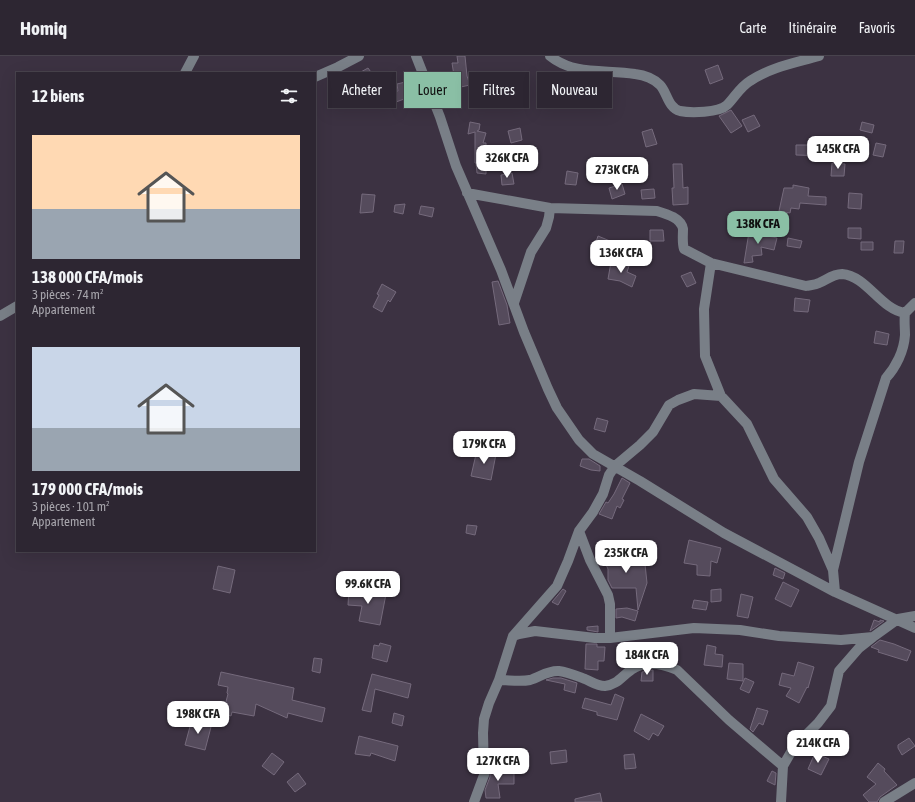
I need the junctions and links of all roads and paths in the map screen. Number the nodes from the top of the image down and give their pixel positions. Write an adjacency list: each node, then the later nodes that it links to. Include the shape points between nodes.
1 (194, 56): 6 (street)
2 (359, 56): 7 (street)
3 (416, 56): 8 (street)
4 (550, 56): 5 (street, via 567,67 643,75 661,86 674,108 680,111 708,112 722,109 750,81 778,67)
5 (818, 56)
6 (186, 72)
7 (316, 77)
8 (467, 193): 9 (street); 12 (street)
9 (550, 208): 10 (street, via 657,211 668,214 680,222 684,249); 12 (street, via 546,228 531,252)
10 (711, 263): 14 (street, via 806,286 831,276 851,276 892,308); 16 (street, via 704,309 704,345 705,356)
11 (915, 303): 14 (street)
12 (514, 304): 17 (street, via 561,415 593,454)
13 (16, 307): 15 (street)
14 (905, 313): 19 (street, via 904,338 898,360 894,370 886,378 859,462)
15 (0, 316)
16 (721, 396): 17 (street, via 694,394 669,405 653,432); 19 (street, via 747,424 774,479 806,517 819,538)
17 (615, 466): 18 (street, via 603,494); 20 (street, via 724,533)
18 (579, 531): 24 (street, via 556,586); 26 (street, via 608,595)
19 (833, 570): 20 (street)
20 (835, 592): 22 (street)
21 (915, 616): 22 (street)
22 (898, 620): 23 (street); 25 (street)
23 (915, 628)
24 (513, 636): 26 (street, via 535,631); 27 (street)
25 (873, 637): 26 (street, via 841,640 694,628); 28 (street, via 859,648 839,671 831,706 818,723 798,740)
26 (610, 638)
27 (499, 680): 28 (street, via 530,680 550,671 557,671 606,686 616,682 637,666 668,666 677,670 729,720); 30 (street, via 484,719 484,775)
28 (783, 766): 31 (street)
29 (915, 783): 32 (street)
30 (474, 802)
31 (781, 802)
32 (884, 802)

